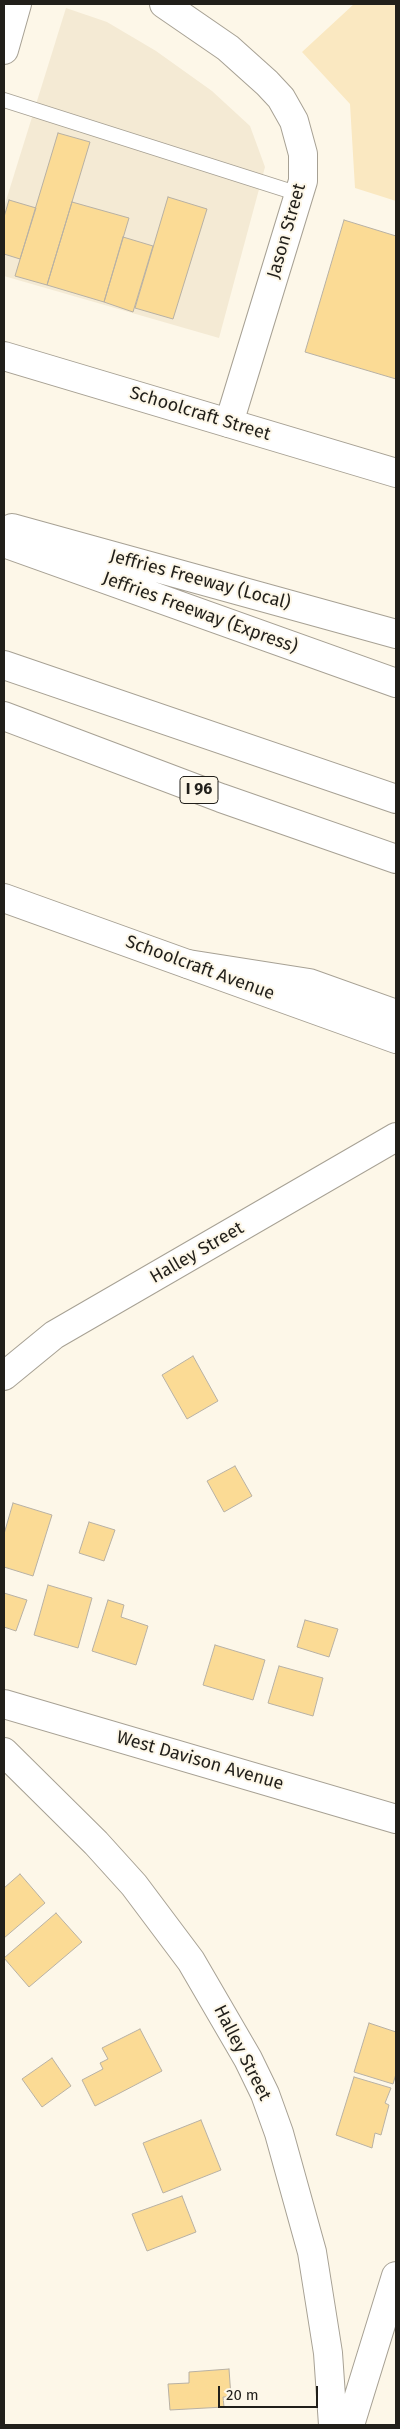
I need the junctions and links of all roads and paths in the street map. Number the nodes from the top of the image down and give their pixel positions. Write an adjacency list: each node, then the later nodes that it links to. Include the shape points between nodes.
1 (17, 4): 3 (main road)
2 (164, 4): 5 (main road, Jason Street, via 228,48 281,98 294,121 303,154 303,181)
3 (4, 50)
4 (4, 100): 5 (lane)
5 (299, 194): 7 (main road, Jason Street)
6 (4, 356): 7 (main road, Schoolcraft Street)
7 (229, 423): 8 (main road, Schoolcraft Street)
8 (396, 473)
9 (4, 526): 11 (main road, Jeffries Freeway (Local))
10 (4, 543): 13 (main road, Jeffries Freeway (Express))
11 (396, 634)
12 (4, 665): 15 (main road)
13 (396, 683)
14 (4, 716): 16 (main road, I 96, via 221,798)
15 (396, 799)
16 (396, 859)
17 (4, 898): 18 (main road, Schoolcraft Avenue)
18 (188, 964): 19 (main road, via 309,983); 20 (main road, Schoolcraft Avenue)
19 (396, 1014)
20 (396, 1039)
21 (396, 1137): 22 (main road, Halley Street, via 54,1335)
22 (4, 1376)
23 (4, 1704): 25 (main road, West Davison Avenue)
24 (4, 1752): 27 (main road, Halley Street, via 96,1842 134,1885 191,1961 248,2059 279,2133 312,2252 328,2353)
25 (396, 1819)
26 (396, 2276): 28 (main road)
27 (334, 2425)
28 (350, 2425)

